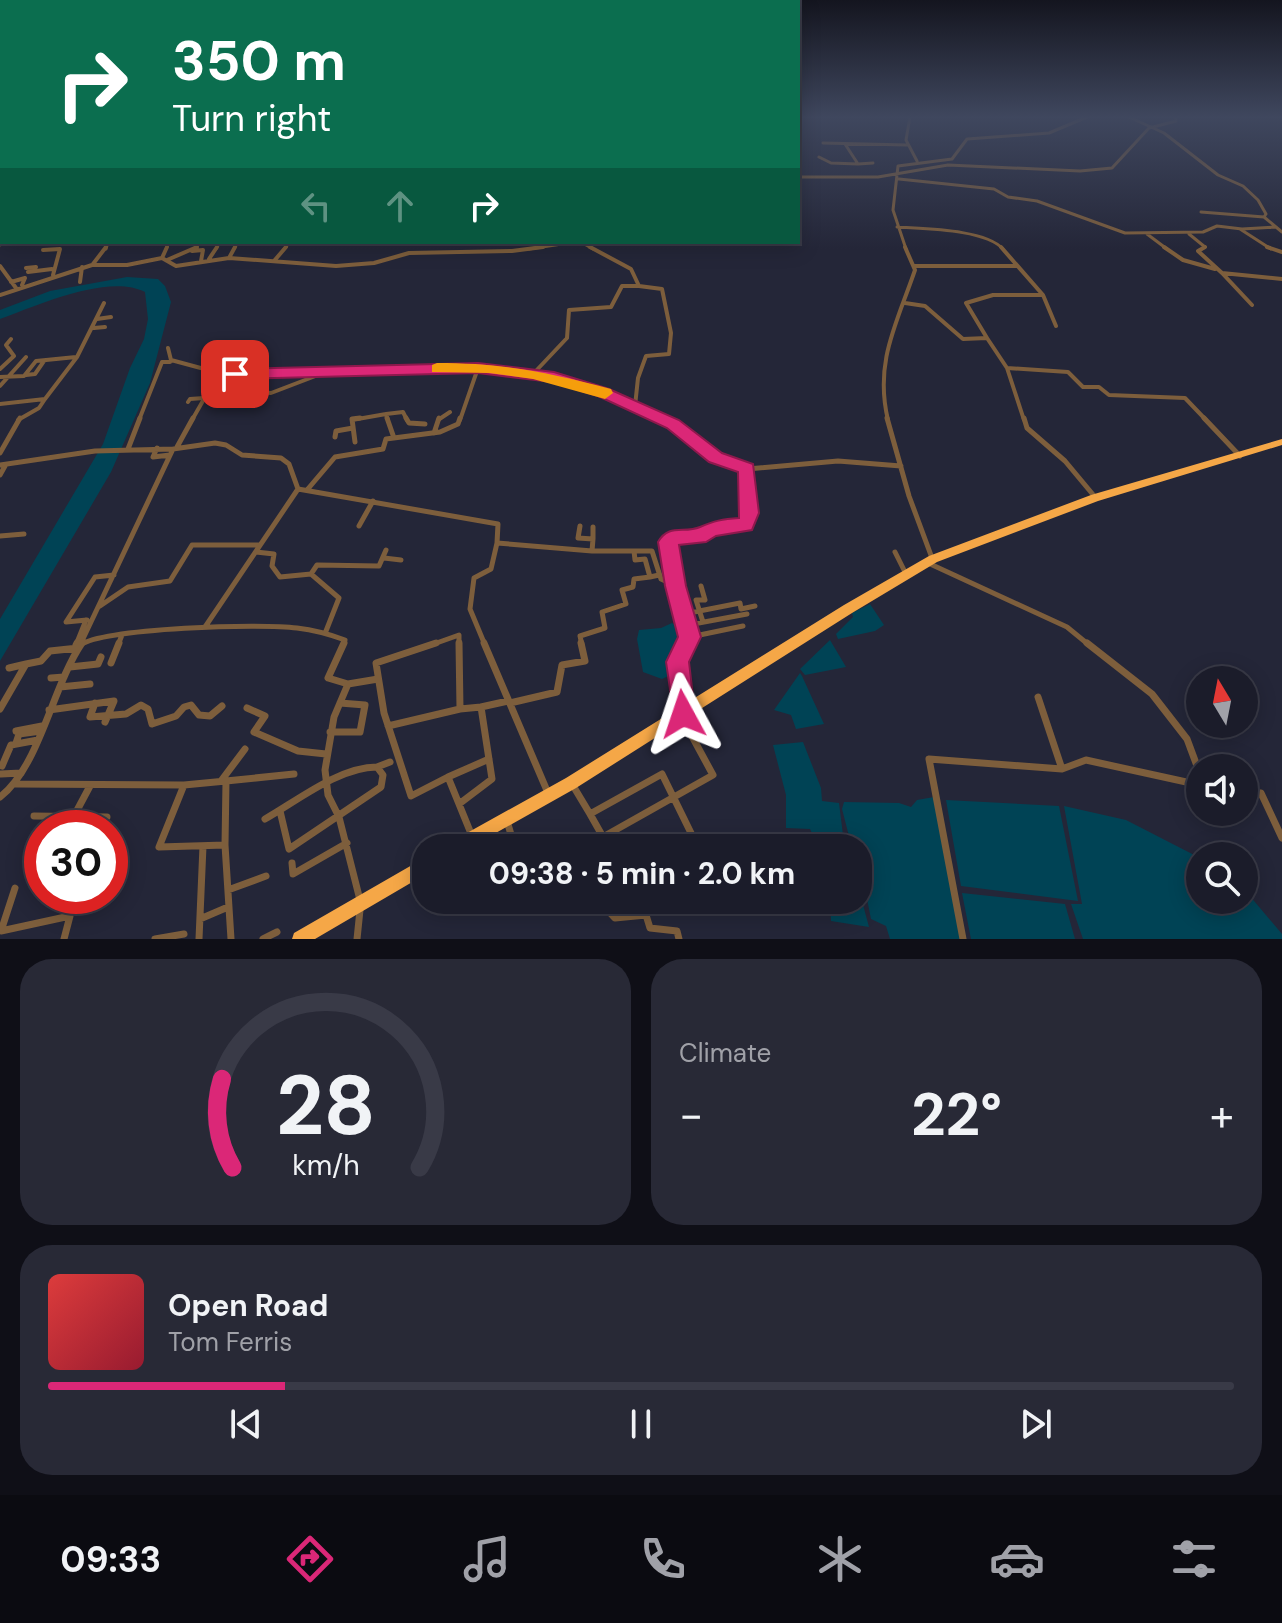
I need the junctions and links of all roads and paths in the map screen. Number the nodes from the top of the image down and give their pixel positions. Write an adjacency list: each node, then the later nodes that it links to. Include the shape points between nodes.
1 (827, 161): 8 (street)
2 (856, 161): 8 (street)
3 (917, 161): 4 (street); 9 (street, via 898,166)
4 (920, 161)
5 (1119, 161): 9 (street, via 1112,168 1080,171 948,165)
6 (1200, 161): 12 (street, via 1243,186 1258,200)
7 (873, 163): 8 (street)
8 (858, 164)
9 (899, 176): 10 (street); 13 (street, via 893,209); 17 (street, via 994,189 1114,230)
10 (800, 177)
11 (1201, 212): 12 (street)
12 (1264, 217): 14 (street)
13 (897, 227): 39 (street); 40 (street, via 996,241)
14 (1276, 227): 15 (street); 16 (street)
15 (1239, 229): 18 (street, via 1217,226); 30 (street)
16 (1282, 232)
17 (1146, 233): 18 (street); 44 (street, via 1183,260)
18 (1188, 233): 44 (street, via 1205,247 1198,251)
19 (51, 244): 45 (street, via 45,250 61,249)
20 (107, 244): 37 (street)
21 (168, 244): 33 (street)
22 (198, 244): 29 (street)
23 (219, 244): 34 (street)
24 (237, 244): 32 (street)
25 (288, 244): 36 (street)
26 (555, 244): 36 (street, via 530,250 409,253 336,266)
27 (585, 244): 51 (street, via 631,269)
28 (184, 249): 31 (street)
29 (191, 251): 31 (street); 35 (street, via 203,250)
30 (1282, 252)
31 (181, 254): 33 (street)
32 (229, 258): 34 (street); 36 (street)
33 (164, 259): 35 (street, via 176,266); 37 (street)
34 (208, 260): 35 (street)
35 (201, 261)
36 (274, 261)
37 (92, 265): 41 (street)
38 (0, 266): 46 (street)
39 (914, 266): 40 (street); 56 (street)
40 (1015, 266): 54 (street)
41 (82, 267): 42 (street); 50 (street)
42 (68, 270): 45 (street); 47 (street)
43 (29, 271): 45 (street); 49 (street); 52 (street)
44 (1219, 271): 48 (street); 57 (street)
45 (52, 272): 52 (street)
46 (2, 276): 49 (street)
47 (65, 279)
48 (1282, 279)
49 (11, 282): 52 (street)
50 (80, 282)
51 (639, 286): 75 (street, via 622,286 611,307 569,310 567,338); 83 (street, via 662,289 671,333 669,354 646,356)
52 (19, 287): 53 (street)
53 (0, 295)
54 (1043, 295): 60 (street); 63 (street, via 983,296 966,303)
55 (104, 303): 59 (street)
56 (905, 303): 63 (street, via 925,306 963,339); 98 (street, via 881,385)
57 (1252, 305)
58 (111, 317): 59 (street)
59 (96, 319): 62 (street)
60 (1056, 326)
61 (105, 327): 62 (street)
62 (93, 328): 69 (street)
63 (987, 338): 72 (street)
64 (11, 339): 66 (street, via 6,345)
65 (168, 348): 74 (street, via 171,360 216,373)
66 (14, 356): 67 (street); 73 (street)
67 (0, 357)
68 (26, 357): 76 (street)
69 (77, 357): 76 (street, via 45,360 35,374); 80 (street)
70 (170, 362): 93 (street, via 162,362)
71 (478, 368): 74 (street); 75 (street); 88 (street, via 458,424)
72 (1007, 368): 96 (street, via 1068,372 1083,387 1099,387 1109,395 1185,398); 103 (street, via 1027,428 1065,461)
73 (0, 369)
74 (336, 371): 94 (street, via 271,393 247,391 204,399)
75 (533, 374): 83 (street)
76 (11, 376): 77 (street); 78 (street)
77 (0, 377)
78 (0, 386)
79 (205, 398): 81 (street)
80 (45, 399): 82 (street); 95 (street, via 20,417)
81 (188, 402)
82 (0, 404)
83 (635, 406): 99 (street, via 673,424 715,458)
84 (450, 412): 88 (street, via 439,418)
85 (386, 414): 86 (street, via 403,412 409,423); 87 (street, via 352,419); 90 (street)
86 (425, 424)
87 (353, 428): 89 (street, via 336,431); 91 (street)
88 (434, 433): 90 (street)
89 (335, 437)
90 (394, 438): 102 (street, via 386,439 383,449 335,457)
91 (355, 442)
92 (1282, 442): 96 (highway)
93 (126, 450): 94 (street, via 157,448 153,457); 97 (street)
94 (173, 450): 101 (street, via 215,443 242,455 281,458 289,464); 122 (street)
95 (0, 453)
96 (1241, 456): 103 (highway)
97 (3, 465): 100 (street)
98 (901, 466): 99 (street, via 838,461); 120 (street)
99 (746, 468): 126 (street, via 746,525 668,542)
100 (0, 475)
101 (298, 489): 102 (street); 112 (street)
102 (307, 490): 104 (street)
103 (1095, 498): 120 (highway)
104 (373, 501): 105 (street); 111 (street, via 498,524)
105 (359, 526)
106 (580, 526): 110 (street, via 578,538)
107 (593, 527): 110 (street)
108 (24, 534): 109 (street)
109 (0, 536)
110 (593, 539): 114 (street)
111 (497, 543): 114 (street); 156 (street, via 491,569 474,578 470,609)
112 (260, 545): 116 (street); 129 (street, via 192,545 170,581 128,587)
113 (386, 550): 118 (street)
114 (592, 551): 126 (street, via 652,551 661,579)
115 (634, 551): 125 (street, via 635,560 645,559 643,567)
116 (255, 552): 121 (street, via 274,554 272,566 280,577); 139 (street)
117 (895, 552): 124 (street)
118 (384, 558): 119 (street); 121 (street, via 379,566 317,565)
119 (401, 560)
120 (930, 561): 124 (highway); 175 (street, via 1067,627 1152,694)
121 (311, 574): 140 (street, via 339,598)
122 (115, 575): 129 (street); 135 (street, via 95,577 66,622)
123 (659, 575): 125 (street)
124 (906, 575): 165 (highway, via 885,594)
125 (650, 577): 156 (street, via 634,579 633,587 622,590 626,604 602,612 605,628 580,636 585,661 562,665 557,692)
126 (676, 586): 133 (street)
127 (701, 586): 128 (street)
128 (705, 600): 131 (street); 132 (street, via 696,600)
129 (99, 606): 135 (street)
130 (755, 606): 131 (street)
131 (708, 609): 132 (street)
132 (700, 611): 133 (street); 136 (street)
133 (684, 614): 137 (street)
134 (747, 614): 136 (street)
135 (89, 619): 143 (street, via 74,643)
136 (703, 622): 137 (street)
137 (688, 625): 142 (street)
138 (743, 626): 142 (street)
139 (205, 627): 140 (street); 141 (street)
140 (326, 631): 153 (street, via 345,640 328,678)
141 (122, 635): 143 (street); 145 (street)
142 (690, 637): 165 (street, via 678,662)
143 (79, 646): 146 (street, via 50,651 41,661); 147 (street)
144 (101, 657): 147 (street, via 98,664)
145 (111, 663)
146 (26, 664): 148 (street); 162 (street)
147 (69, 667): 149 (street)
148 (9, 668)
149 (64, 677): 150 (street); 154 (street)
150 (51, 678)
151 (379, 679): 153 (street); 163 (street, via 376,663 459,635); 167 (street)
152 (90, 684): 154 (street)
153 (348, 684): 158 (street)
154 (59, 687): 164 (street)
155 (1038, 697): 180 (street)
156 (509, 702): 160 (street); 192 (street)
157 (95, 703): 164 (street); 166 (street, via 90,717); 166 (street, via 114,701)
158 (340, 703): 170 (street); 170 (street, via 365,705 360,732)
159 (222, 706): 166 (street, via 210,716 199,715 191,705 152,724 148,709 141,705)
160 (481, 707): 163 (street); 176 (street)
161 (247, 708): 174 (street, via 265,716 254,732 298,751)
162 (0, 709)
163 (460, 709): 167 (street)
164 (48, 710): 168 (street)
165 (682, 715): 186 (highway); 194 (street, via 714,775)
166 (107, 718)
167 (388, 726): 183 (street, via 411,796)
168 (42, 728): 169 (street); 171 (street); 172 (street, via 19,734)
169 (16, 731)
170 (330, 732): 174 (street)
171 (38, 740): 172 (street); 181 (street)
172 (15, 744): 178 (street)
173 (245, 749): 184 (street)
174 (326, 754): 190 (street)
175 (1193, 754)
176 (489, 759): 183 (street); 195 (street, via 492,779)
177 (390, 762): 179 (street)
178 (2, 765): 181 (street)
179 (377, 767): 190 (street, via 367,765); 199 (street, via 383,775 381,787)
180 (1062, 769): 185 (street, via 1086,760); 229 (street, via 929,759)
181 (22, 773): 187 (street)
182 (294, 774): 184 (street)
183 (448, 777): 195 (street)
184 (223, 781): 189 (street); 208 (street)
185 (1186, 782)
186 (571, 783): 192 (highway); 198 (street)
187 (14, 784): 188 (street); 193 (street)
188 (91, 785): 189 (street); 196 (street)
189 (184, 785): 209 (street, via 159,847)
190 (327, 786): 197 (street); 199 (street)
191 (1258, 793): 206 (street)
192 (549, 796): 201 (highway)
193 (0, 797)
194 (674, 798): 198 (street, via 602,837); 198 (street, via 660,773); 202 (street)
195 (459, 804): 203 (street)
196 (78, 810)
197 (280, 811): 199 (street, via 289,849); 200 (street)
198 (590, 814)
199 (339, 817): 207 (street)
200 (265, 819)
201 (507, 820): 204 (highway); 205 (street)
202 (691, 833)
203 (471, 834)
204 (478, 834)
205 (511, 834)
206 (1282, 838)
207 (347, 843): 210 (street, via 293,874); 215 (street)
208 (225, 845): 209 (street); 214 (street)
209 (203, 846): 218 (street)
210 (292, 863)
211 (412, 873): 215 (highway)
212 (266, 876): 214 (street)
213 (15, 888): 222 (street, via 1,931 70,916)
214 (228, 890): 216 (street)
215 (360, 904): 221 (highway); 227 (street)
216 (228, 907): 218 (street); 225 (street)
217 (611, 914): 228 (street, via 646,915 650,928 677,931)
218 (200, 919): 224 (street)
219 (277, 932): 226 (street)
220 (184, 934): 223 (street)
221 (305, 938)
222 (64, 939)
223 (155, 939)
224 (199, 939)
225 (231, 939)
226 (263, 939)
227 (357, 939)
228 (679, 939)
229 (963, 939)

